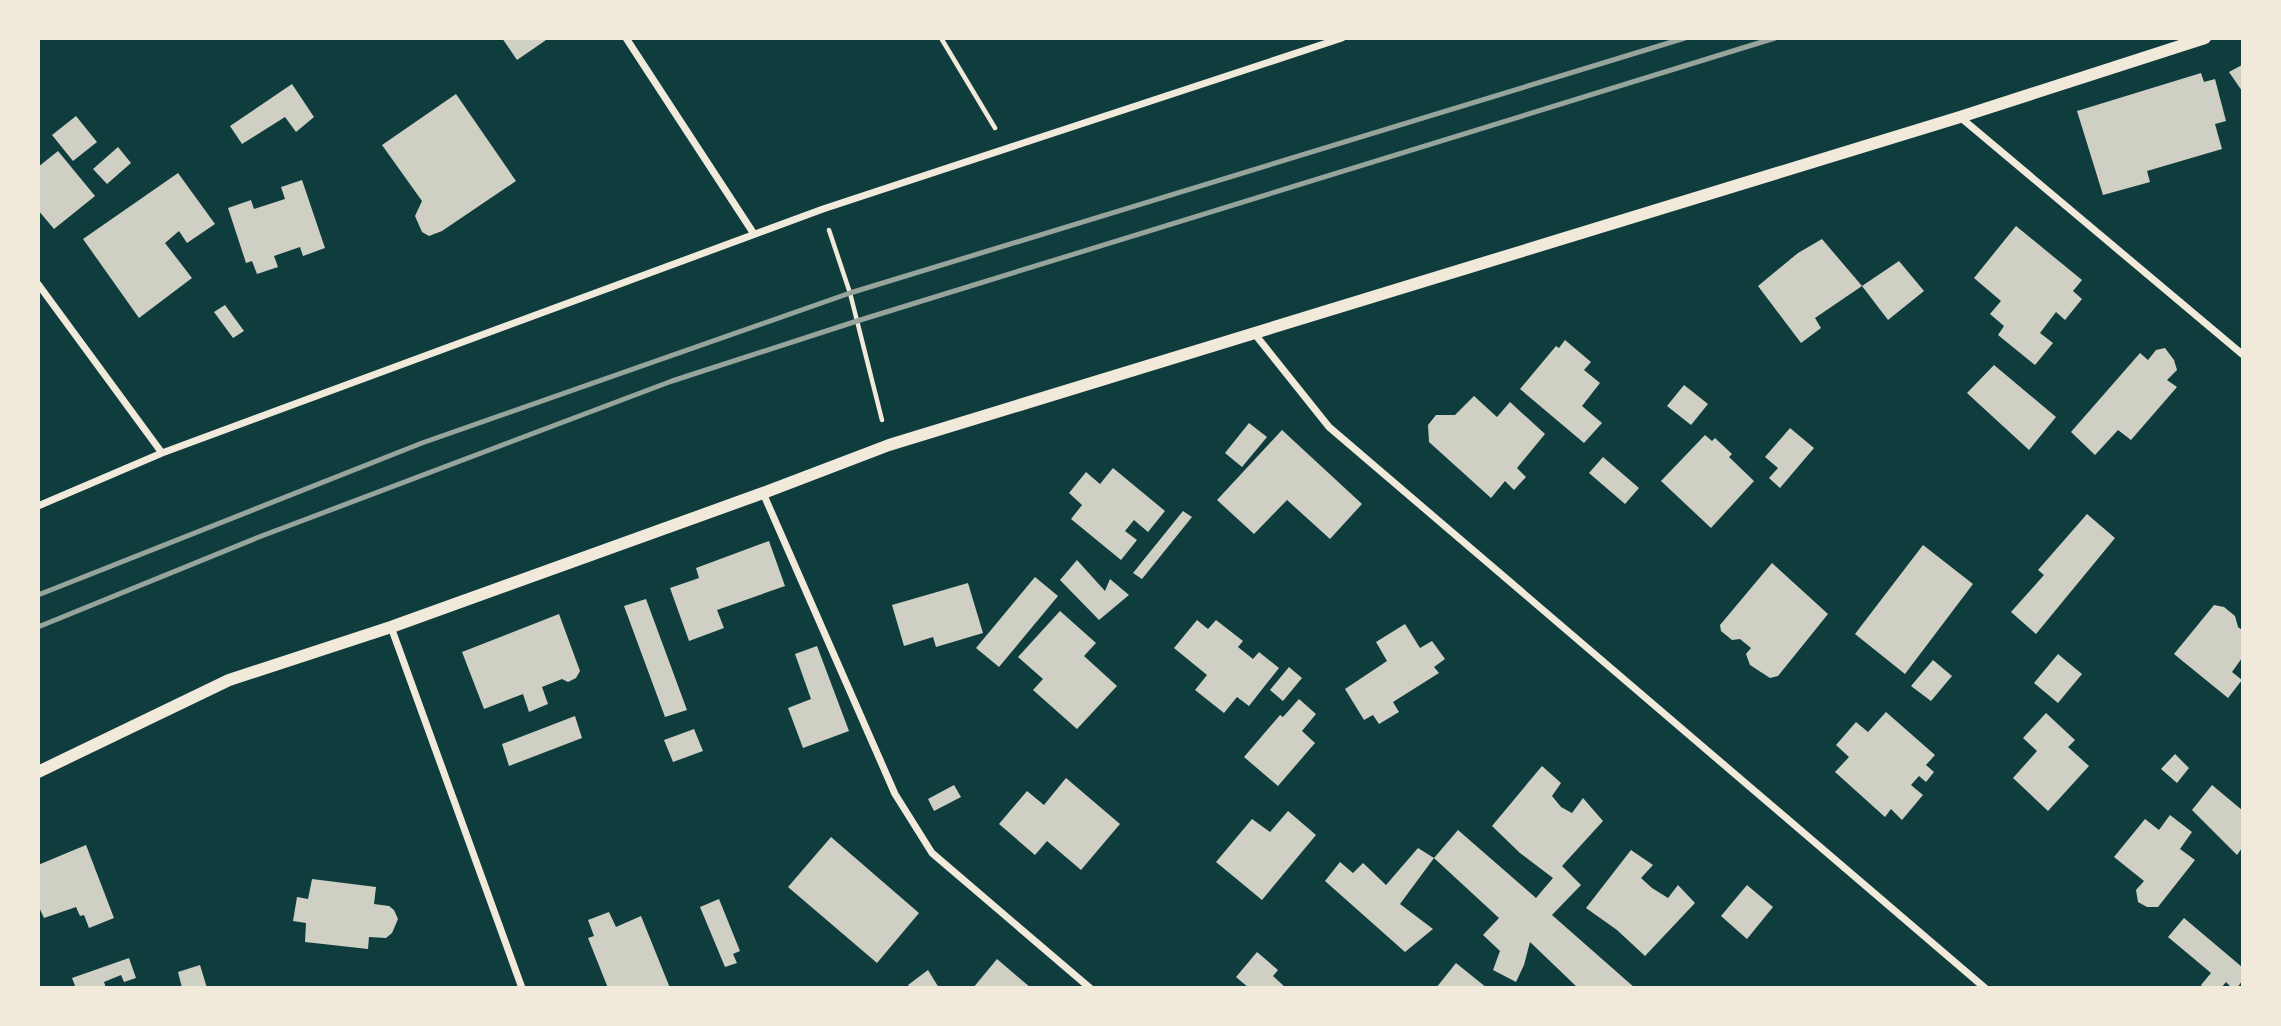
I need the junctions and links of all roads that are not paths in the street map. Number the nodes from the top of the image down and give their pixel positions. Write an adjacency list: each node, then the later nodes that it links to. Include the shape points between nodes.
1 (625, 38): 5 (street)
2 (1342, 38): 5 (street)
3 (2205, 38): 4 (street)
4 (1960, 117): 7 (street); 8 (street)
5 (754, 234): 9 (street)
6 (38, 284): 9 (street)
7 (1254, 333): 10 (street, via 888,445); 16 (street, via 1329,426)
8 (2242, 354)
9 (162, 453): 11 (street)
10 (763, 493): 12 (street); 15 (street, via 895,794 932,853)
11 (38, 506)
12 (391, 627): 13 (street, via 229,680); 14 (street)
13 (38, 772)
14 (522, 988)
15 (1090, 988)
16 (1985, 988)

